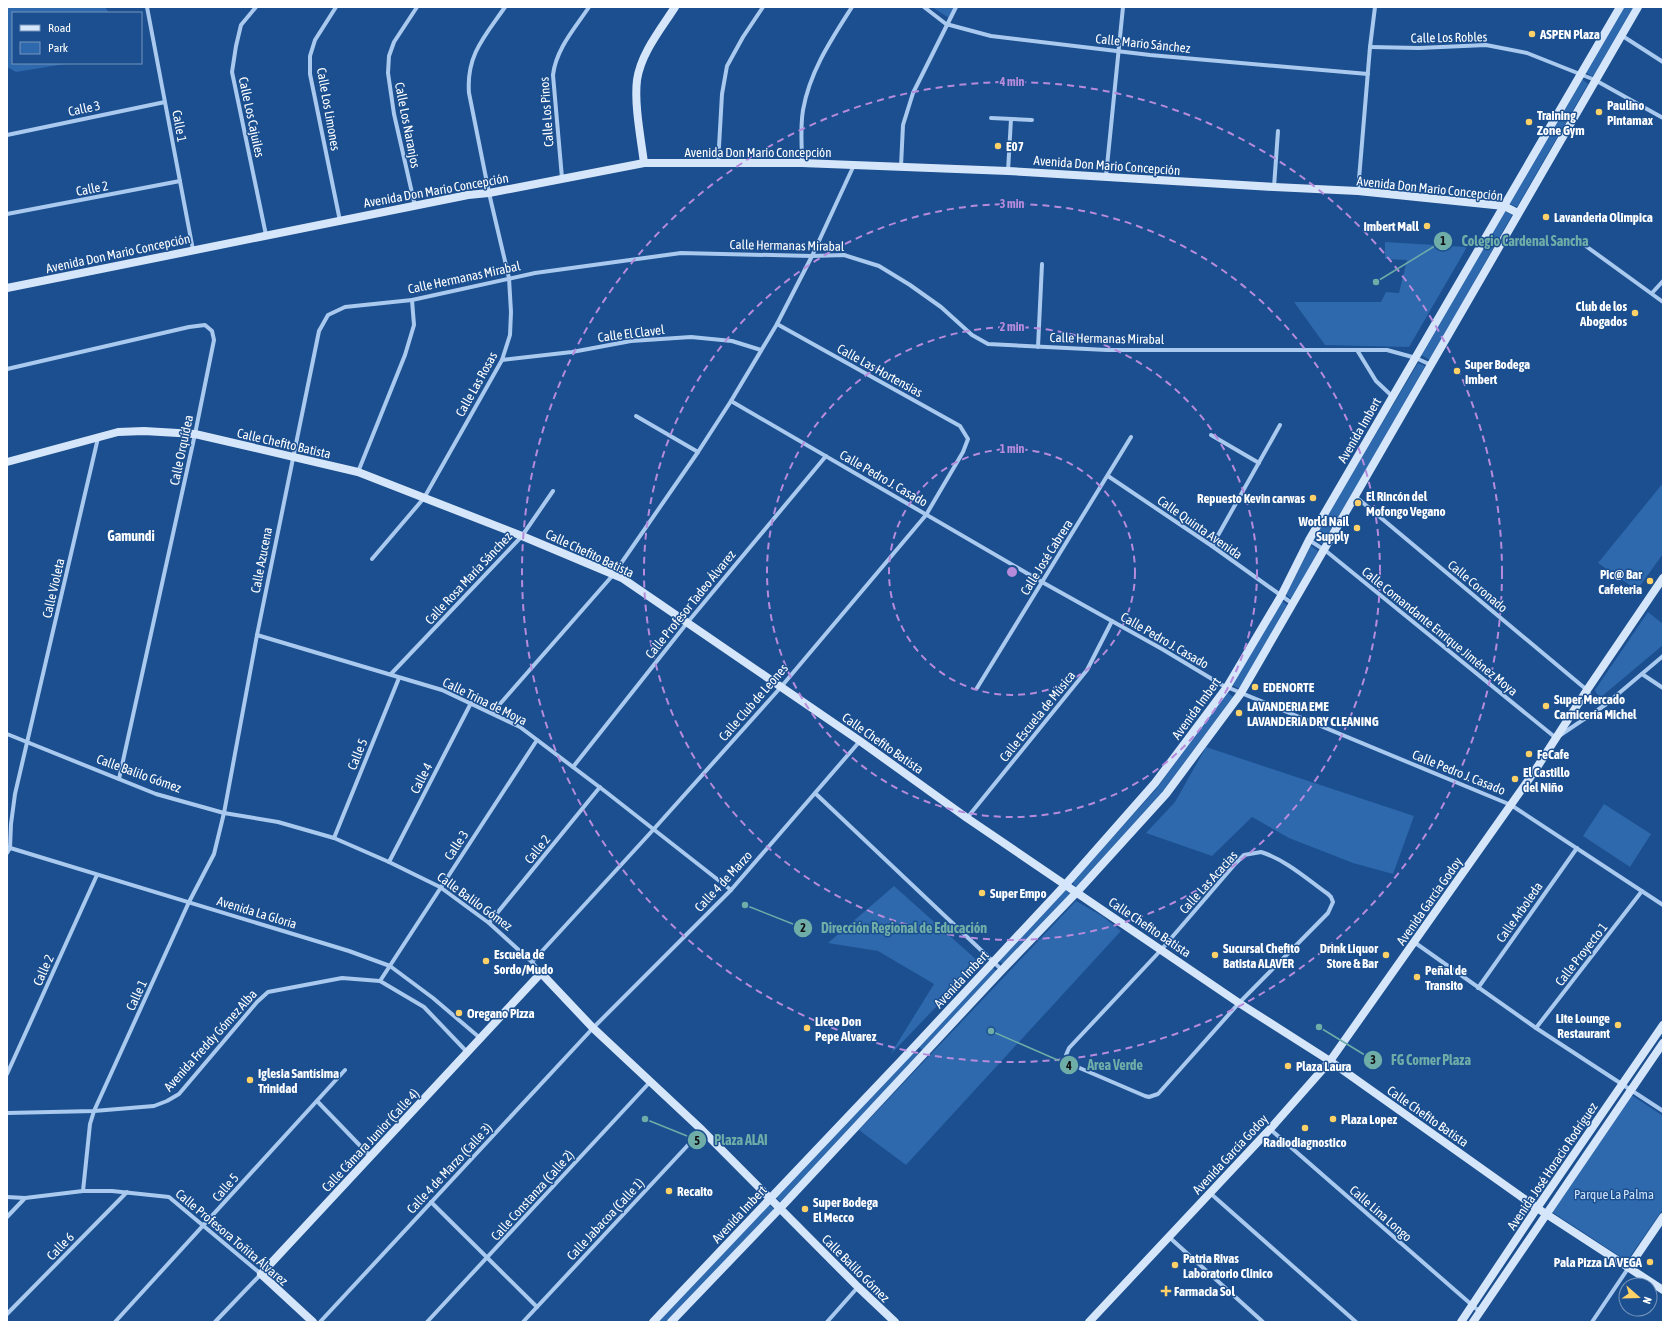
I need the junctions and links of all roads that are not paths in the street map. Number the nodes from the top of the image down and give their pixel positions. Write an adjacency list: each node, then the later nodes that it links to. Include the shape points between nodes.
1 (147, 7): 24 (street, Calle 1)
2 (256, 7): 48 (street, Calle Los Cajuiles, via 241,25 232,72)
3 (336, 7): 47 (street, Calle Los Limones, via 315,40 310,56 310,74)
4 (417, 7): 43 (street, Calle Los Naranjos, via 394,42 389,56 388,73 394,114)
5 (505, 7): 42 (street, Calle Las Rosas, via 474,53 469,67 469,93)
6 (589, 7): 38 (street, Calle Los Pinos, via 558,53 554,64)
7 (675, 7): 32 (main road, via 652,43 637,80)
8 (763, 7): 33 (street, via 727,66 722,94)
9 (852, 7): 31 (street, via 822,53 810,83 803,111)
10 (924, 7): 16 (street, Calle Mario Sánchez)
11 (956, 7): 16 (street)
12 (1123, 7): 19 (street)
13 (1375, 7): 18 (street)
14 (1620, 7): 22 (main road, Avenida Imbert)
15 (1638, 7): 17 (main road, Avenida Imbert)
16 (946, 24): 19 (street, Calle Mario Sánchez, via 991,36); 35 (street, via 913,93 903,125)
17 (1621, 35): 20 (street); 23 (main road, Avenida Imbert)
18 (1370, 47): 21 (street); 22 (street, Calle Los Robles, via 1486,45 1527,53)
19 (1118, 52): 21 (street, Calle Mario Sánchez); 37 (street)
20 (1663, 62)
21 (1368, 74): 41 (street)
22 (1581, 74): 23 (street, Calle Los Robles); 44 (main road, Avenida Imbert)
23 (1595, 80): 26 (street, Calle Los Robles); 45 (main road, Avenida Imbert)
24 (166, 102): 30 (street, Calle 3); 39 (street, Calle 1)
25 (991, 118): 27 (street)
26 (1663, 118)
27 (1011, 119): 28 (street); 36 (street)
28 (1032, 120)
29 (1278, 131): 40 (street)
30 (7, 135)
31 (802, 162): 33 (main road, Avenida Don Mario Concepción); 34 (main road, Avenida Don Mario Concepción)
32 (644, 163): 33 (main road, Avenida Don Mario Concepción); 38 (main road, Avenida Don Mario Concepción)
33 (718, 164)
34 (854, 165): 35 (main road, Avenida Don Mario Concepción); 51 (street)
35 (901, 166): 36 (main road, Avenida Don Mario Concepción)
36 (1008, 170): 37 (main road, Avenida Don Mario Concepción)
37 (1106, 176): 40 (main road, Avenida Don Mario Concepción)
38 (562, 178): 42 (main road, Avenida Don Mario Concepción)
39 (180, 181): 46 (street, Calle 2); 50 (street, Calle 1)
40 (1274, 187): 41 (main road, Avenida Don Mario Concepción)
41 (1358, 191): 44 (main road, Avenida Don Mario Concepción)
42 (489, 193): 43 (main road, Avenida Don Mario Concepción); 53 (street, Calle Las Rosas)
43 (415, 206): 47 (main road, Avenida Don Mario Concepción)
44 (1504, 206): 45 (main road, Avenida Don Mario Concepción); 64 (main road, Avenida Imbert)
45 (1518, 213): 66 (main road, Avenida Imbert)
46 (7, 214)
47 (340, 220): 48 (main road, Avenida Don Mario Concepción)
48 (266, 235): 50 (main road, Avenida Don Mario Concepción)
49 (1583, 244): 56 (street)
50 (193, 250): 55 (main road, Avenida Don Mario Concepción)
51 (812, 256): 53 (street, Calle Hermanas Mirabal, via 681,253); 60 (street); 61 (street, Calle Hermanas Mirabal, via 844,255 879,266 917,289 972,335 988,344)
52 (1042, 264): 61 (street)
53 (509, 278): 57 (street, Calle Hermanas Mirabal); 65 (street, Calle Las Rosas, via 510,335)
54 (1663, 281): 56 (street)
55 (7, 288)
56 (1652, 293): 58 (street)
57 (412, 300): 59 (street, Calle Hermanas Mirabal, via 345,307); 82 (street, via 414,325 405,355)
58 (1663, 302)
59 (328, 315): 79 (street, Calle Azucena, via 319,331)
60 (777, 324): 62 (street); 76 (street, Calle Las Hortensias, via 960,426)
61 (1038, 347): 63 (street, Calle Hermanas Mirabal, via 1107,350)
62 (761, 350): 65 (street, Calle El Clavel, via 732,341 691,337 631,341 572,352); 69 (street)
63 (1357, 350): 64 (street, Calle Hermanas Mirabal, via 1387,350); 68 (street, via 1376,381)
64 (1416, 358): 66 (street, Calle Hermanas Mirabal); 68 (main road, Avenida Imbert)
65 (502, 360): 86 (street, Calle Las Rosas)
66 (1431, 365): 85 (main road, Avenida Imbert)
67 (7, 369): 72 (street, Calle Orquídea, via 189,327 205,326 212,331 214,340)
68 (1393, 397): 89 (main road, Avenida Imbert)
69 (731, 401): 77 (street); 78 (street, Calle Pedro J. Casado)
70 (636, 416): 77 (street)
71 (1280, 425): 81 (street)
72 (195, 434): 74 (main road, Calle Chefito Batista, via 144,431 118,432); 79 (main road, Calle Chefito Batista); 120 (street, Calle Orquídea)
73 (1211, 435): 81 (street)
74 (98, 437): 80 (main road, Calle Chefito Batista); 118 (street, Calle Violeta)
75 (1132, 437): 83 (street, Calle José Cabrera)
76 (968, 439): 87 (street, Calle Club de Leones)
77 (698, 452): 93 (street)
78 (826, 456): 87 (street, Calle Pedro J. Casado); 99 (street, Calle Profesor Tadeo Álvarez)
79 (292, 457): 82 (main road, Calle Chefito Batista); 100 (street, Calle Azucena)
80 (7, 462)
81 (1259, 463): 90 (street)
82 (358, 472): 86 (main road, Calle Chefito Batista)
83 (1108, 476): 90 (street, Calle Quinta Avenida); 95 (street, Calle José Cabrera)
84 (553, 491): 88 (street, Calle Rosa María Sánchez)
85 (1356, 497): 91 (main road, Avenida Imbert); 109 (street, Calle Coronado)
86 (424, 498): 88 (main road, Calle Chefito Batista); 92 (street, Calle Las Rosas)
87 (926, 514): 95 (street, Calle Pedro J. Casado); 105 (street, Calle Club de Leones)
88 (522, 536): 93 (main road, Calle Chefito Batista); 102 (street, Calle Rosa María Sánchez)
89 (1309, 540): 91 (street, Calle Comandante Enrique Jiménez Moya); 96 (main road, Avenida Imbert)
90 (1212, 546): 96 (street, Calle Quinta Avenida)
91 (1324, 550): 97 (main road, Avenida Imbert); 115 (street, Calle Comandante Enrique Jiménez Moya)
92 (372, 559)
93 (613, 575): 99 (main road, Calle Chefito Batista, via 622,578); 113 (street)
94 (1663, 578): 109 (main road, Avenida García Godoy)
95 (1042, 582): 98 (street, Calle Pedro J. Casado); 107 (street, Calle José Cabrera)
96 (1281, 596): 97 (street, Calle Quinta Avenida); 106 (main road, Avenida Imbert)
97 (1293, 604): 110 (main road, Avenida Imbert)
98 (1112, 621): 106 (street, Calle Pedro J. Casado); 125 (street, Calle Escuela de Música, via 1087,670)
99 (687, 623): 105 (main road, Calle Chefito Batista); 119 (street, Calle Profesor Tadeo Álvarez)
100 (257, 635): 102 (street, Calle Trina de Moya); 124 (street, Calle Azucena)
101 (1663, 656): 103 (street)
102 (391, 674): 104 (street, Calle Trina de Moya)
103 (1642, 674): 108 (street); 112 (street)
104 (399, 678): 111 (street, Calle Trina de Moya, via 442,690); 127 (street, Calle 5)
105 (781, 687): 117 (main road, Calle Chefito Batista); 126 (street, Calle Club de Leones)
106 (1227, 687): 110 (street, Calle Pedro J. Casado); 133 (main road, Avenida Imbert, via 1156,783)
107 (977, 688)
108 (1663, 688)
109 (1587, 690): 112 (street, Calle Coronado, via 1590,698); 115 (main road, Avenida García Godoy)
110 (1241, 694): 123 (street, Calle Pedro J. Casado); 137 (main road, Avenida Imbert, via 1166,794)
111 (471, 703): 113 (street, Calle Trina de Moya); 131 (street, Calle 4)
112 (1605, 705): 115 (street)
113 (492, 713): 116 (street, Calle Trina de Moya, via 520,727)
114 (7, 734): 118 (street, Calle Balilo Gómez)
115 (1556, 738): 123 (main road, Avenida García Godoy)
116 (537, 740): 119 (street, Calle Trina de Moya); 134 (street, Calle 3)
117 (860, 741): 122 (street, Calle 4 de Marzo); 125 (main road, Calle Chefito Batista)
118 (28, 744): 120 (street, Calle Balilo Gómez); 128 (street, Calle Violeta, via 15,794)
119 (573, 767): 121 (street, Calle Trina de Moya)
120 (118, 779): 124 (street, Calle Balilo Gómez, via 156,794)
121 (600, 787): 126 (street, Calle Trina de Moya); 140 (street, Calle 2)
122 (815, 793): 135 (street, Calle 4 de Marzo); 144 (street)
123 (1512, 805): 129 (street, Calle Pedro J. Casado); 141 (main road, Avenida García Godoy)
124 (224, 813): 127 (street, Calle Balilo Gómez, via 278,822); 138 (street, Calle 1, via 214,854)
125 (968, 818): 133 (main road, Calle Chefito Batista)
126 (653, 830): 135 (street, Calle Trina de Moya); 143 (street, Calle Club de Leones)
127 (334, 838): 131 (street, Calle Balilo Gómez)
128 (8, 847): 130 (street); 132 (street, Avenida La Gloria)
129 (1577, 848): 136 (street, Calle Pedro J. Casado); 149 (street, Calle Arboleda)
130 (7, 853)
131 (389, 862): 134 (street, Calle Balilo Gómez)
132 (97, 875): 138 (street, Avenida La Gloria); 161 (street, Calle 2)
133 (1066, 884): 137 (main road, Calle Chefito Batista); 144 (main road, Avenida Imbert)
134 (440, 887): 140 (street, Calle Balilo Gómez); 145 (street, Calle 3)
135 (731, 890): 152 (street, Calle 4 de Marzo)
136 (1642, 891): 139 (street, Calle Pedro J. Casado); 153 (street, Calle Proyecto 1)
137 (1077, 892): 142 (main road, Calle Chefito Batista); 146 (main road, Avenida Imbert)
138 (189, 902): 145 (street, Avenida La Gloria); 166 (street, Calle 1)
139 (1663, 905)
140 (489, 924): 143 (street, Calle Balilo Gómez)
141 (1414, 942): 149 (street); 159 (main road, Avenida García Godoy)
142 (1161, 950): 150 (main road, Calle Chefito Batista); 150 (street, Calle Las Acacias, via 1069,1048 1066,1055 1068,1063 1145,1096 1154,1096 1162,1091); 150 (street, Calle Las Acacias, via 1244,855 1261,852 1272,855 1286,864 1332,897 1333,902 1328,913)
143 (532, 962): 147 (street, Calle Balilo Gómez)
144 (993, 962): 146 (street); 156 (main road, Avenida Imbert)
145 (390, 966): 148 (street, Calle 3); 154 (street, Avenida La Gloria, via 433,998)
146 (1002, 970): 158 (main road, Avenida Imbert)
147 (541, 973): 152 (main road, Calle Balilo Gómez); 154 (main road, Calle Cámara Junior (Calle 4))
148 (380, 981): 157 (street, via 424,1007); 166 (street, Avenida Freddy Gómez Alba, via 342,978 268,992 179,1094 154,1106)
149 (1478, 988): 153 (street)
150 (1239, 1003): 159 (main road, Calle Chefito Batista)
151 (1663, 1025): 163 (main road, Avenida José Horacio Rodríguez)
152 (593, 1028): 162 (main road, Calle Balilo Gómez); 178 (street, Calle 4 de Marzo (Calle 3))
153 (1536, 1028): 163 (street)
154 (480, 1039): 157 (main road, Calle Cámara Junior (Calle 4))
155 (1663, 1043): 164 (main road, Avenida José Horacio Rodríguez)
156 (914, 1047): 158 (main road); 177 (main road, Avenida Imbert)
157 (467, 1052): 171 (main road, Calle Cámara Junior (Calle 4))
158 (923, 1055): 180 (main road, Avenida Imbert)
159 (1330, 1061): 169 (main road, Avenida García Godoy); 179 (main road, Calle Chefito Batista)
160 (345, 1070): 165 (street, Calle 5)
161 (7, 1074)
162 (651, 1081): 170 (main road, Calle Balilo Gómez); 186 (street, Calle Constanza (Calle 2))
163 (1622, 1085): 164 (street); 179 (main road, Avenida José Horacio Rodríguez)
164 (1631, 1090): 167 (street); 181 (main road, Avenida José Horacio Rodríguez)
165 (317, 1101): 171 (street); 184 (street, Calle 5)
166 (94, 1111): 168 (street, Avenida Freddy Gómez Alba); 172 (street, Calle 1, via 90,1124)
167 (1663, 1111)
168 (7, 1113)
169 (1270, 1129): 174 (main road, Avenida García Godoy); 191 (street, Calle Lina Longo)
170 (702, 1130): 177 (main road, Calle Balilo Gómez); 192 (street, Calle Jabacoa (Calle 1))
171 (371, 1157): 188 (main road, Calle Cámara Junior (Calle 4))
172 (83, 1191): 173 (street, Calle Profesora Toñita Álvarez); 176 (street, Calle Profesora Toñita Álvarez)
173 (127, 1192): 184 (street, Calle Profesora Toñita Álvarez, via 169,1197); 194 (street, Calle 6)
174 (1209, 1192): 185 (main road, Avenida García Godoy); 207 (street)
175 (7, 1197): 176 (street, Calle Profesora Toñita Álvarez)
176 (25, 1198): 182 (street)
177 (770, 1199): 180 (main road, Calle Balilo Gómez); 201 (main road, Avenida Imbert)
178 (431, 1202): 186 (street); 198 (street, Calle 4 de Marzo (Calle 3))
179 (1537, 1208): 181 (main road, Calle Chefito Batista); 191 (main road, Avenida José Horacio Rodríguez)
180 (780, 1209): 189 (main road, Calle Balilo Gómez); 202 (main road, Avenida Imbert)
181 (1546, 1213): 187 (main road, Calle Chefito Batista); 193 (main road, Avenida José Horacio Rodríguez)
182 (7, 1217)
183 (1663, 1218): 187 (main road)
184 (204, 1226): 188 (street, Calle Profesora Toñita Álvarez); 195 (street, Calle 5)
185 (1168, 1237): 205 (main road, Avenida García Godoy); 206 (street)
186 (487, 1258): 192 (street); 199 (street, Calle Constanza (Calle 2))
187 (1629, 1267): 190 (main road, Calle Chefito Batista); 210 (street)
188 (261, 1274): 196 (street, Calle Cámara Junior (Calle 4)); 197 (main road, Calle Profesora Toñita Álvarez)
189 (858, 1287): 203 (street); 204 (main road, Calle Balilo Gómez)
190 (1663, 1290)
191 (1472, 1305): 193 (street, Calle Lina Longo); 208 (main road, Avenida José Horacio Rodríguez)
192 (537, 1307): 200 (street, Calle Jabacoa (Calle 1))
193 (1480, 1312): 209 (main road, Avenida José Horacio Rodríguez)
194 (7, 1314)
195 (115, 1322)
196 (215, 1322)
197 (313, 1322)
198 (320, 1322)
199 (427, 1322)
200 (523, 1322)
201 (653, 1322)
202 (671, 1322)
203 (827, 1322)
204 (895, 1322)
205 (1089, 1322)
206 (1263, 1322)
207 (1356, 1322)
208 (1461, 1322)
209 (1473, 1322)
210 (1592, 1322)

